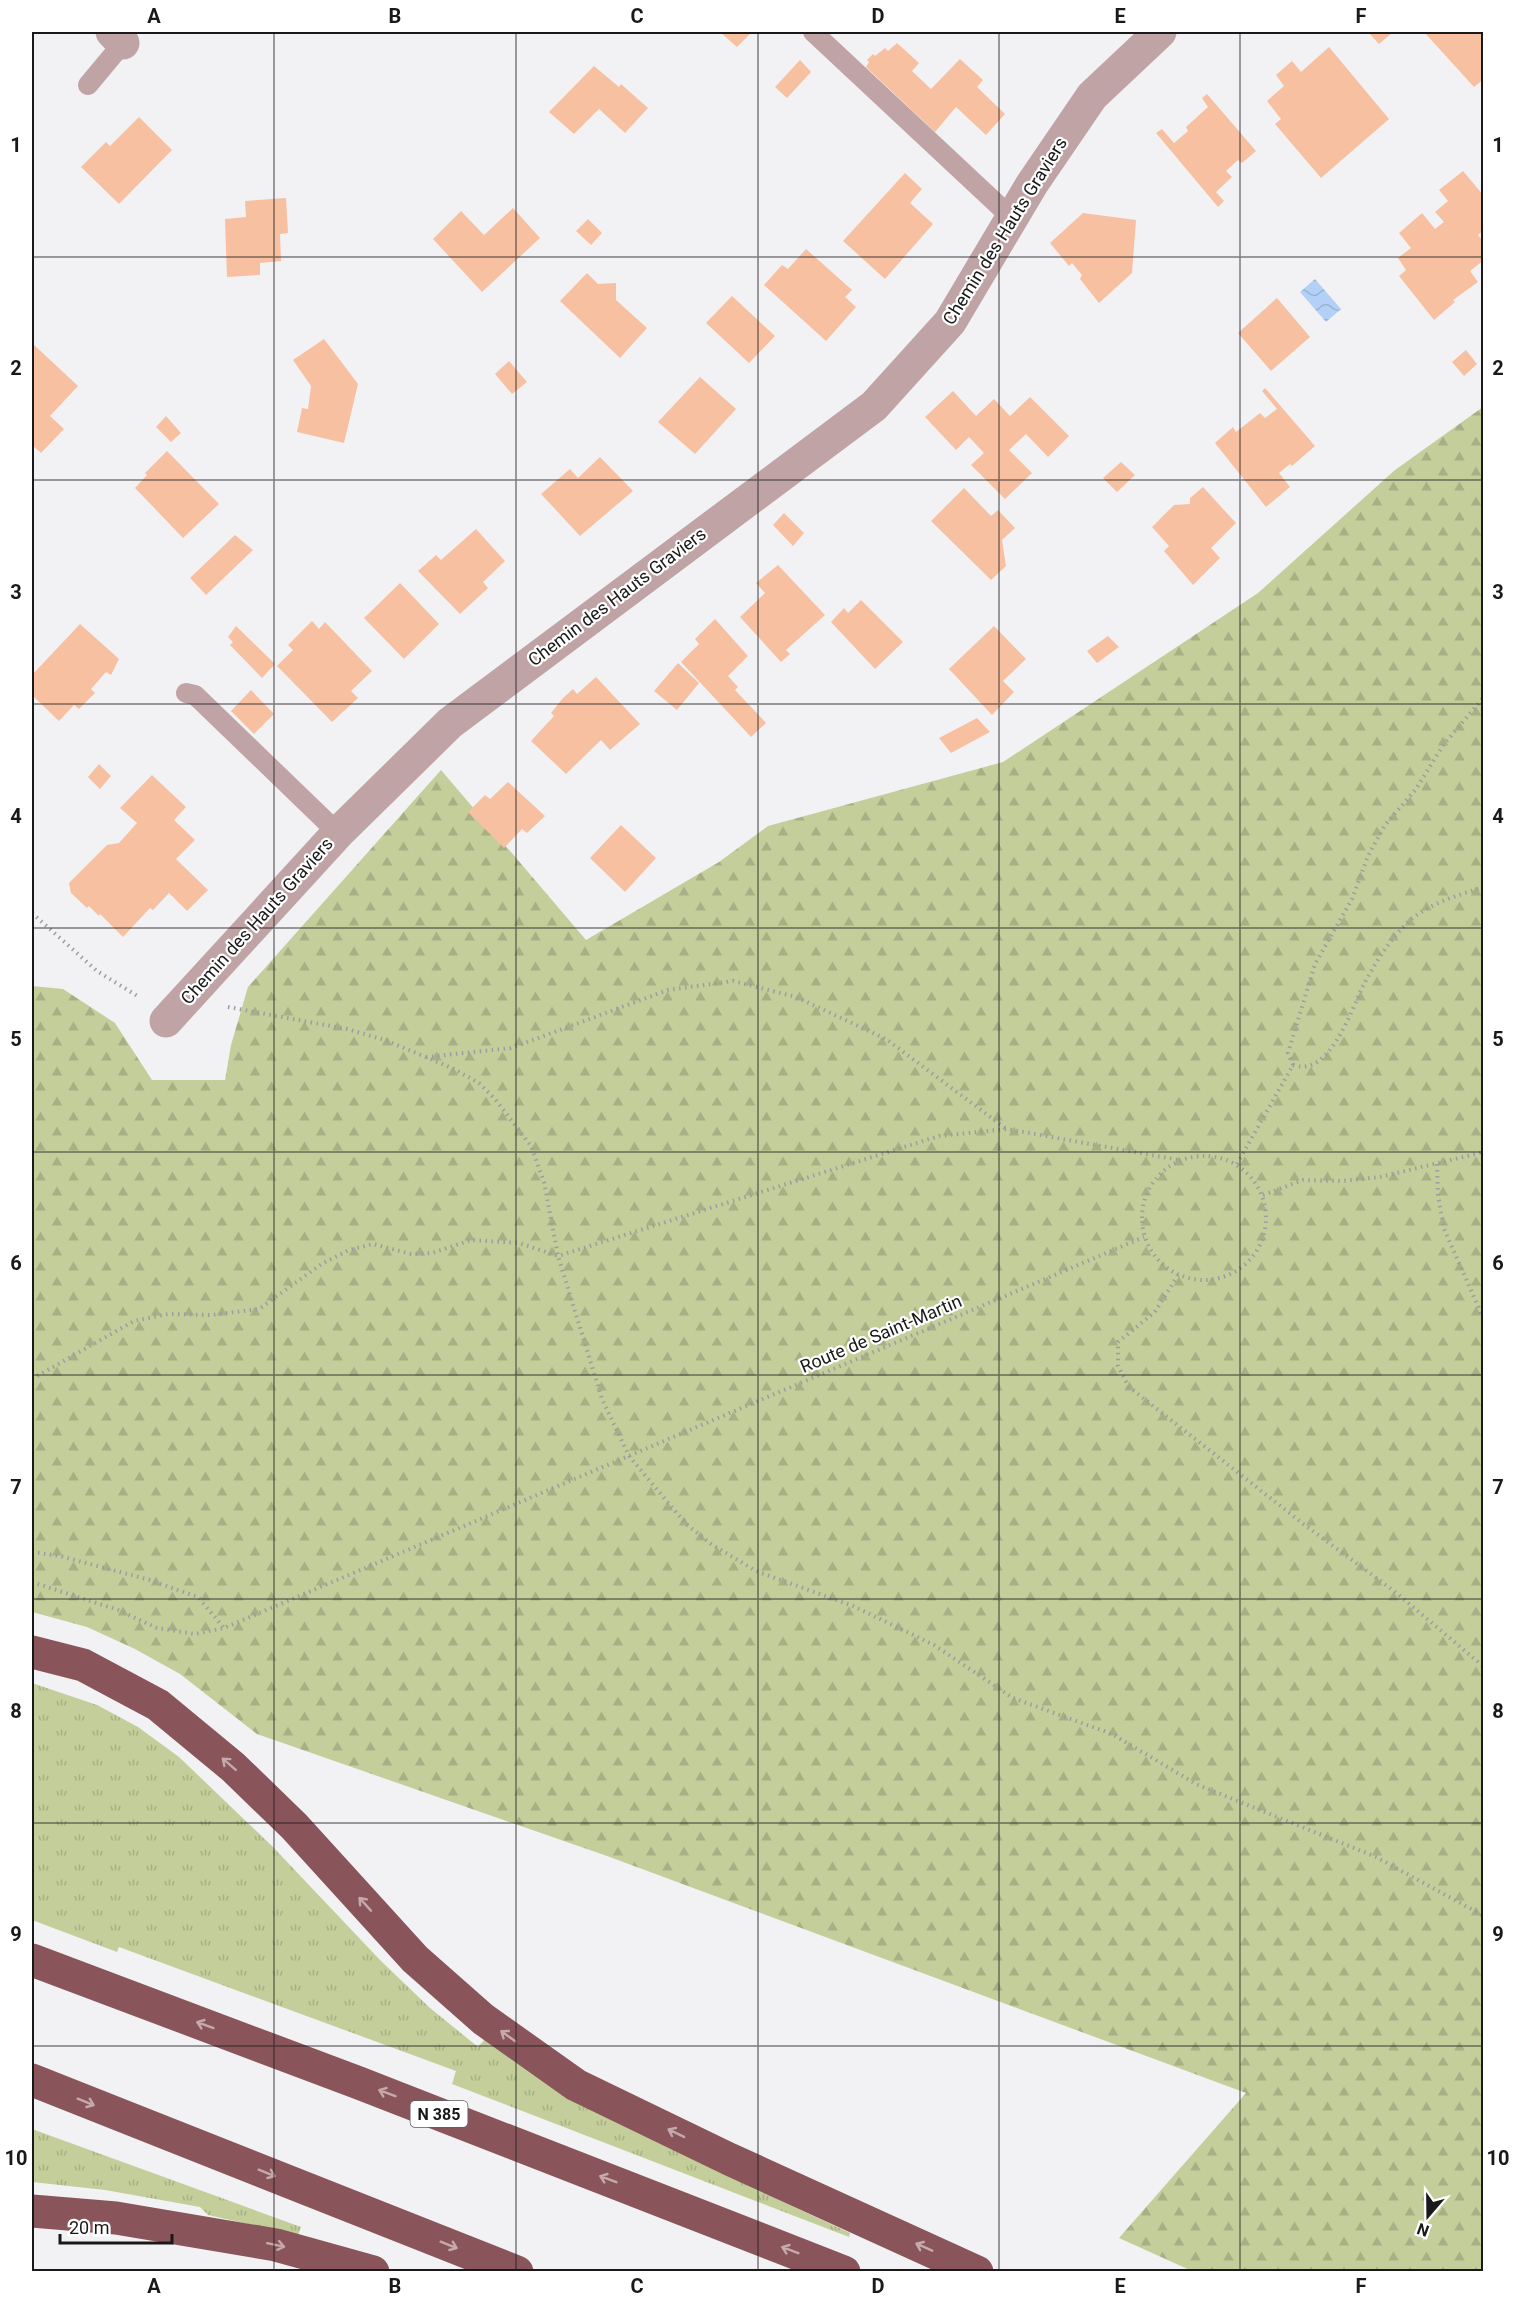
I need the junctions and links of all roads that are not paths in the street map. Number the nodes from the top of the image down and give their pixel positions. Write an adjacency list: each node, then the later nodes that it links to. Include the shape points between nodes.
1 (813, 32): 5 (lane)
2 (1160, 32): 5 (street, Chemin des Hauts Graviers, via 1092,96)
3 (118, 37): 4 (lane)
4 (88, 85)
5 (1011, 218): 7 (street, Chemin des Hauts Graviers, via 950,322 874,406 450,723)
6 (186, 693): 7 (lane, via 195,695)
7 (338, 832): 8 (street, Chemin des Hauts Graviers)
8 (166, 1021)
9 (32, 1652): 16 (highway, one-way to 9, via 576,2085 483,2019 415,1959 294,1826 233,1767 158,1705 83,1665)
10 (32, 1960): 15 (highway, N 385, one-way to 10)
11 (32, 2080): 14 (highway, one-way to 14)
12 (32, 2211): 13 (highway, one-way to 13, via 116,2218 276,2245)
13 (373, 2271)
14 (517, 2271)
15 (844, 2271)
16 (977, 2271)

